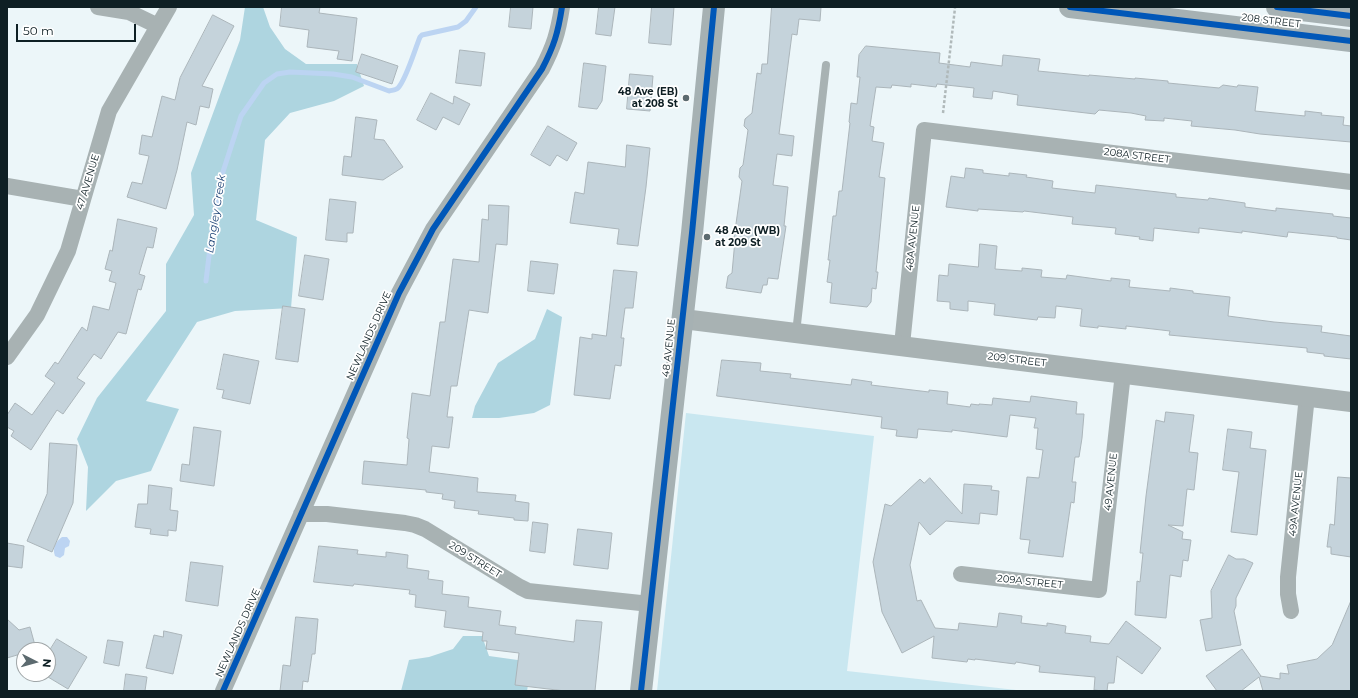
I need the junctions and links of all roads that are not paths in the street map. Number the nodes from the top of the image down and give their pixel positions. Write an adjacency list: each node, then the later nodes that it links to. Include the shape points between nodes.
1 (98, 7): 8 (street, via 129,12)
2 (169, 7): 8 (street, 47 AVENUE)
3 (562, 7): 22 (street, NEWLANDS DRIVE, via 553,49 542,69 433,229 417,258)
4 (714, 7): 15 (main road, 48 AVENUE)
5 (1070, 7): 9 (main road, 208 STREET)
6 (1276, 7): 7 (main road, 208 STREET)
7 (1351, 16)
8 (158, 26): 14 (street, 47 AVENUE, via 109,111)
9 (1351, 41)
10 (826, 65): 16 (lane)
11 (924, 130): 12 (street, 208A STREET); 17 (street, 48A AVENUE)
12 (1351, 182)
13 (7, 186): 14 (street)
14 (83, 199): 18 (street, 47 AVENUE, via 68,252 37,314)
15 (683, 319): 16 (street, 209 STREET); 25 (main road, 48 AVENUE)
16 (796, 334): 17 (street, 209 STREET)
17 (902, 345): 19 (street, 209 STREET)
18 (7, 357)
19 (1123, 373): 20 (street, 209 STREET); 24 (street, 49 AVENUE)
20 (1307, 396): 21 (street, 209 STREET); 26 (street, 49A AVENUE, via 1288,577)
21 (1351, 402)
22 (301, 514): 25 (street, 209 STREET, via 327,514 415,525 528,591); 27 (street, NEWLANDS DRIVE)
23 (962, 574): 24 (street, 209A STREET)
24 (1099, 590)
25 (650, 604): 28 (main road, 48 AVENUE)
26 (1291, 611)
27 (223, 691)
28 (641, 691)

